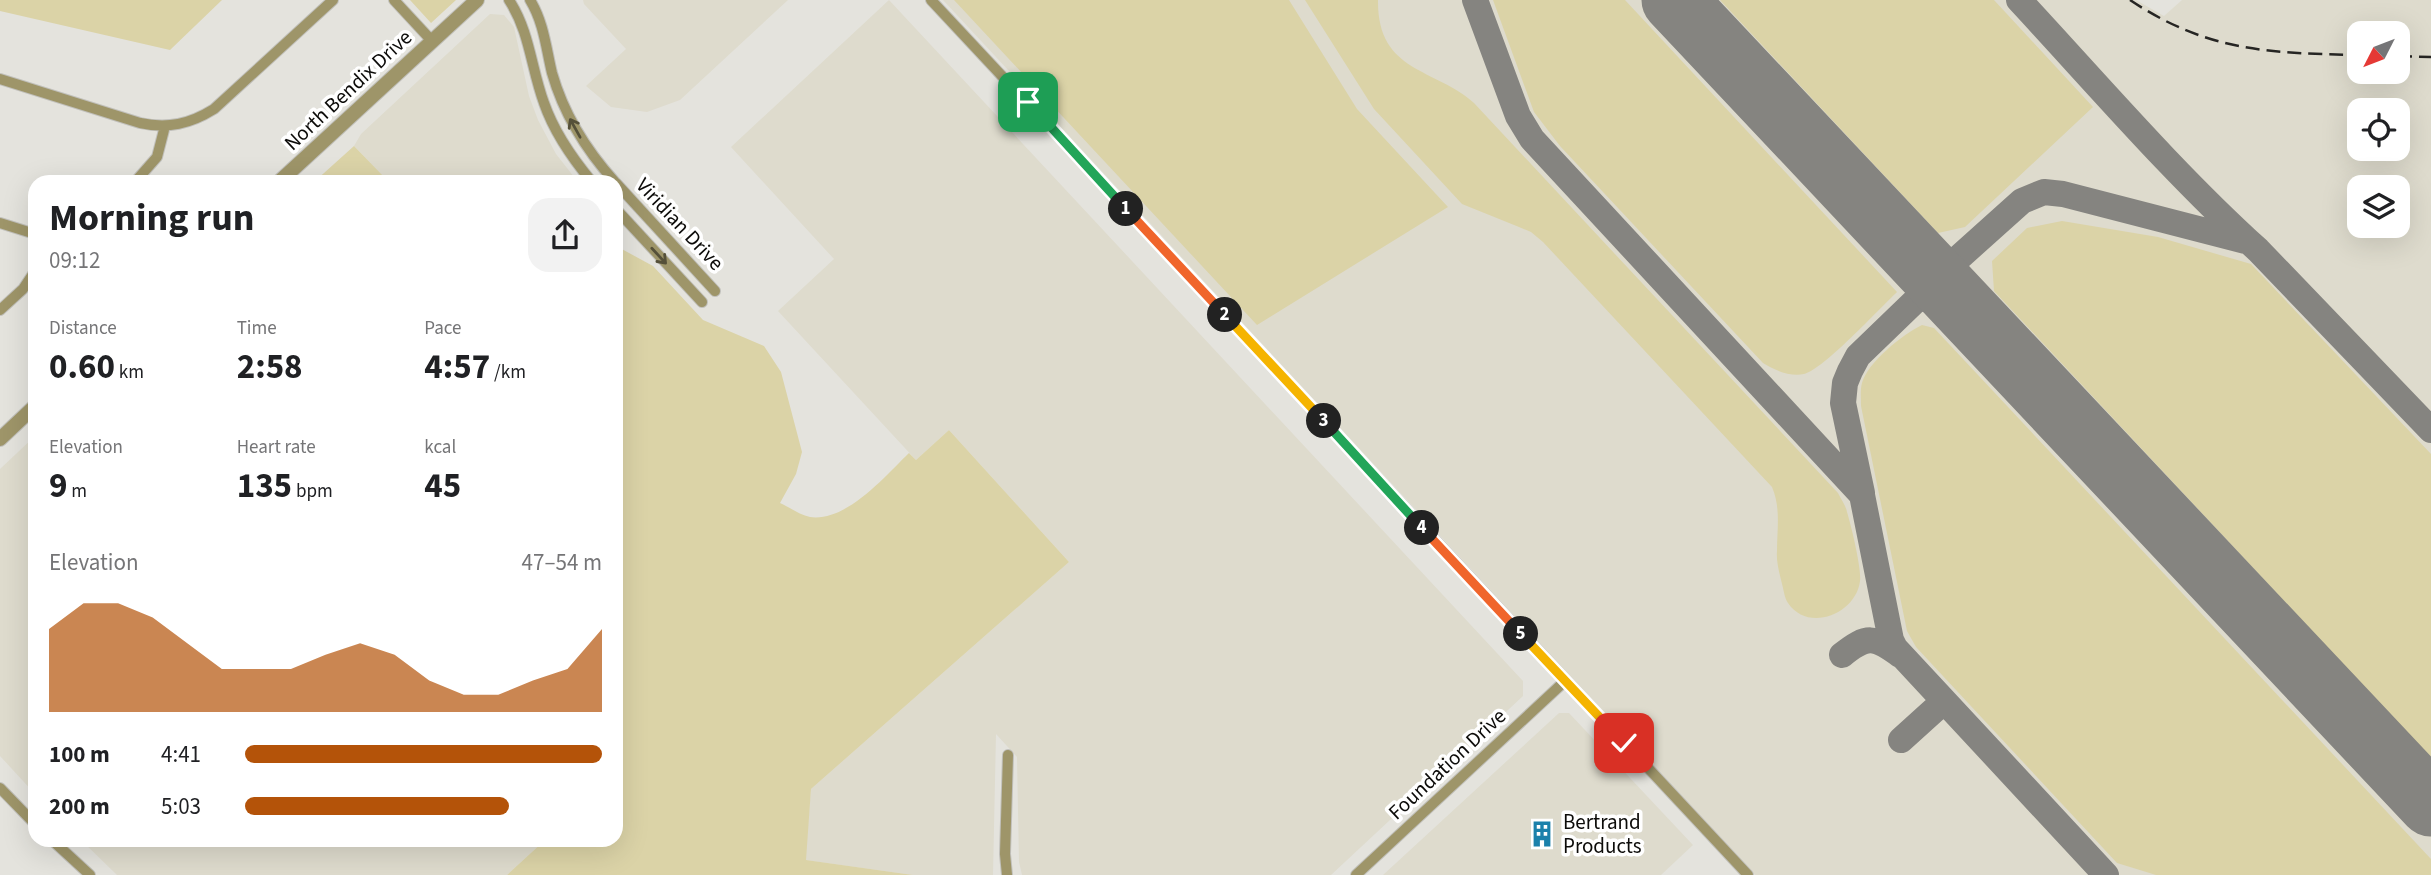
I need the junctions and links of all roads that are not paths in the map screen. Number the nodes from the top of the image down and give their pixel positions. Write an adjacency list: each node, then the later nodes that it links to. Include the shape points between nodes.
1 (333, 0): 9 (street, via 214,109 190,122)
2 (394, 0): 7 (street)
3 (477, 0): 7 (street, North Bendix Drive)
4 (509, 0): 12 (street, via 526,34 553,125)
5 (530, 0): 13 (street, Viridian Drive, one-way to 5, via 587,149 569,117)
6 (931, 0): 24 (street)
7 (432, 41): 11 (street, North Bendix Drive)
8 (0, 79): 9 (street, via 140,123)
9 (165, 126): 10 (street, via 157,157)
10 (141, 175)
11 (287, 175)
12 (587, 175)
13 (610, 175)
14 (623, 190): 19 (street, Viridian Drive)
15 (623, 217): 20 (street, Viridian Drive, one-way to 20)
16 (0, 223): 17 (street)
17 (28, 232)
18 (28, 282): 21 (street)
19 (715, 291)
20 (702, 302)
21 (0, 310)
22 (28, 413): 23 (street)
23 (0, 439)
24 (1564, 681): 31 (street, Foundation Drive); 32 (street)
25 (1008, 755): 30 (street)
26 (0, 788): 27 (street)
27 (28, 817)
28 (60, 847): 29 (street)
29 (90, 875)
30 (1007, 875)
31 (1356, 875)
32 (1748, 875)

